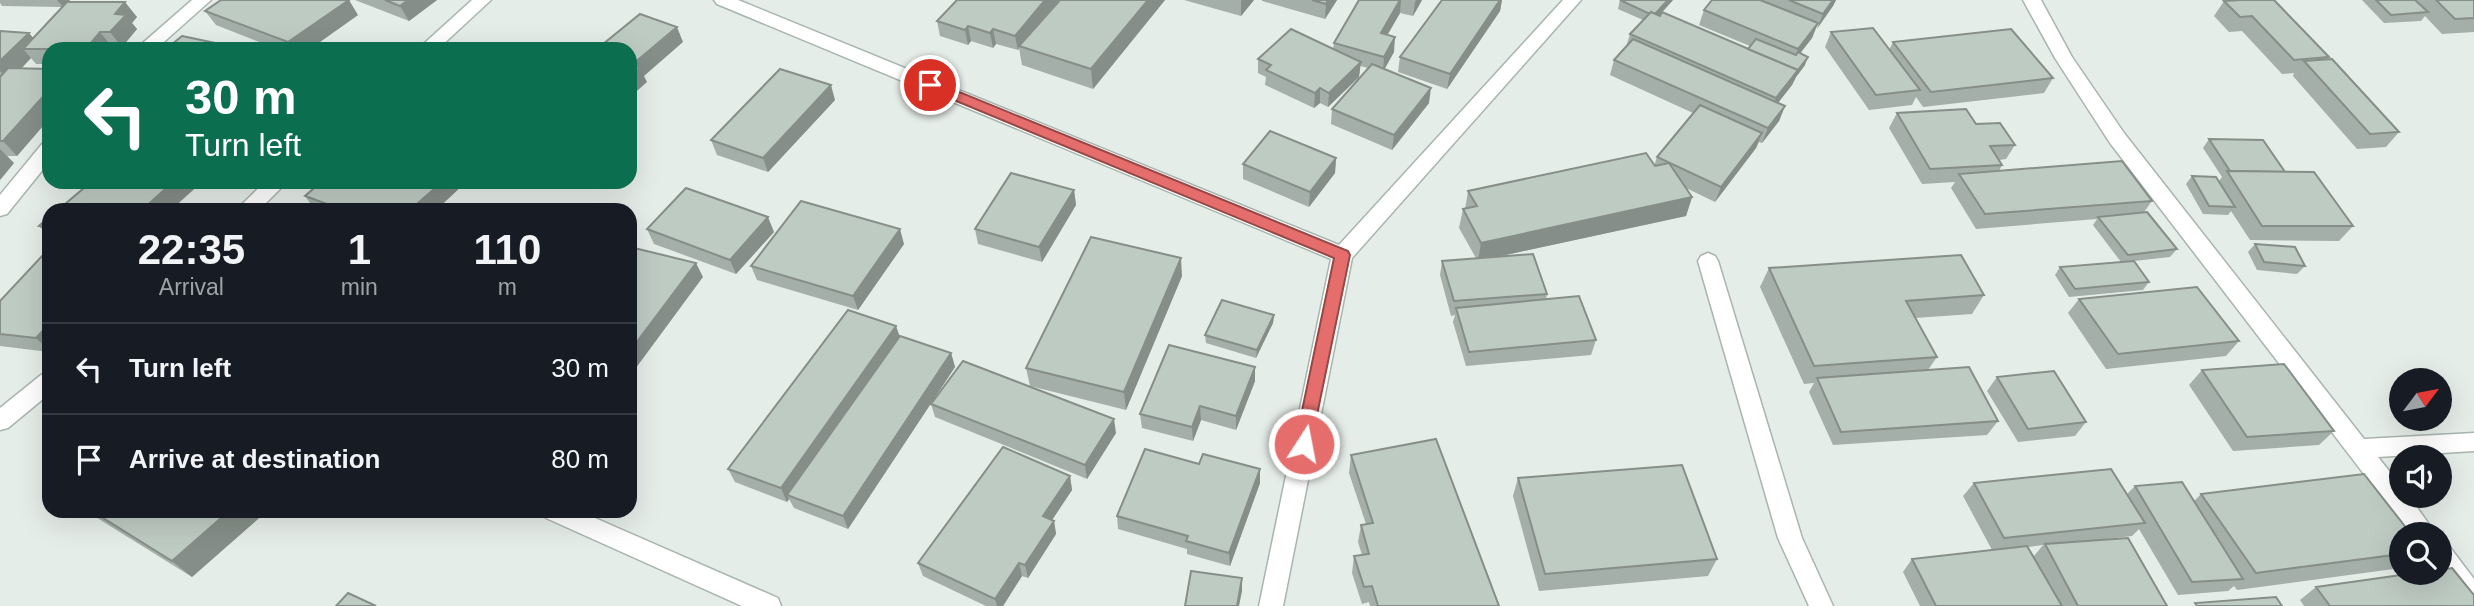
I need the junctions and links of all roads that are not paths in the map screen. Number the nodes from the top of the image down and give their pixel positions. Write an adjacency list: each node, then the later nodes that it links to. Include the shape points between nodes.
1 (202, 0): 6 (street)
2 (482, 0): 7 (street)
3 (723, 0): 12 (street)
4 (1572, 0): 12 (street)
5 (2032, 0): 17 (street, via 2117,138)
6 (153, 42)
7 (435, 42)
8 (42, 158): 11 (street)
9 (269, 189): 10 (street)
10 (254, 203)
11 (0, 209)
12 (1342, 255): 23 (street)
13 (1709, 261): 24 (street, via 1790,538)
14 (42, 387): 15 (street)
15 (0, 422)
16 (2474, 442): 17 (street)
17 (2360, 449): 19 (street)
18 (570, 518): 22 (street)
19 (2415, 522)
20 (2452, 570): 21 (street)
21 (2474, 598)
22 (769, 606)
23 (1270, 606)
24 (1821, 606)

